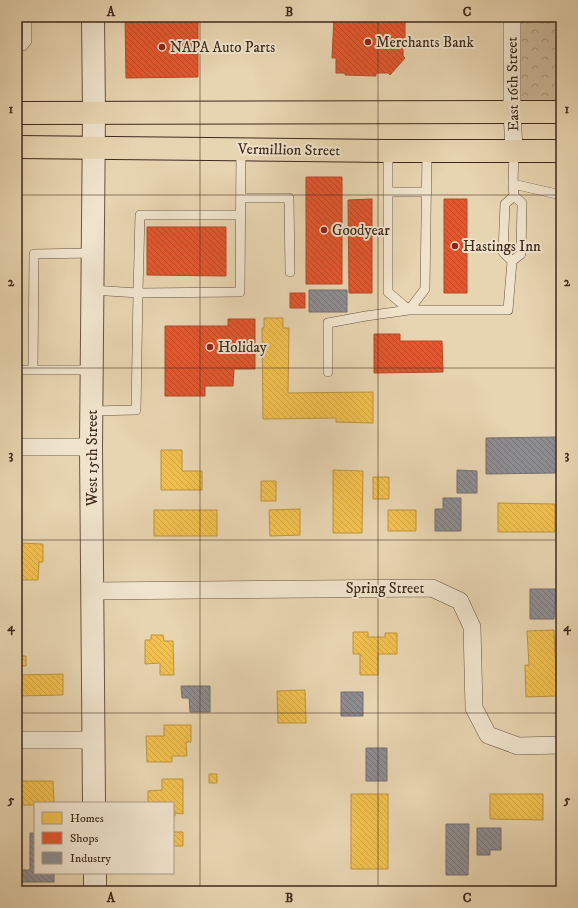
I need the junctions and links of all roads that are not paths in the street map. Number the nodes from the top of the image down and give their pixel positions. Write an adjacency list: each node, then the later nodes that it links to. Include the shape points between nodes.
1 (27, 17): 4 (lane, via 27,41 23,46)
2 (93, 17): 8 (street, West 15th Street)
3 (512, 17): 5 (street, East 16th Street)
4 (17, 46)
5 (512, 112): 6 (highway); 8 (highway); 12 (street, East 16th Street)
6 (561, 112)
7 (17, 113): 8 (highway)
8 (94, 113): 10 (street, West 15th Street)
9 (17, 147): 10 (highway, Vermillion Street)
10 (94, 148): 11 (highway, Vermillion Street); 23 (street, West 15th Street)
11 (241, 149): 13 (highway, Vermillion Street); 21 (lane)
12 (514, 150): 14 (highway, Vermillion Street); 15 (highway, Vermillion Street); 16 (lane)
13 (388, 151): 14 (highway, Vermillion Street); 17 (lane)
14 (428, 151): 18 (lane)
15 (561, 151)
16 (513, 184): 19 (lane); 20 (lane)
17 (388, 192): 18 (lane); 28 (lane, via 388,292)
18 (427, 192): 28 (lane, via 425,289)
19 (561, 195)
20 (514, 196): 24 (lane, via 505,204 503,252); 24 (lane, via 522,202 522,239 521,254)
21 (241, 198): 22 (lane); 25 (lane, via 289,198)
22 (241, 215): 27 (lane, via 240,292); 27 (lane, via 140,215)
23 (93, 253): 26 (street, West 15th Street); 30 (lane, via 34,254)
24 (512, 262): 28 (lane, via 508,310)
25 (290, 272)
26 (92, 290): 27 (lane); 31 (street, West 15th Street)
27 (138, 293): 33 (lane, via 136,410)
28 (409, 310): 32 (lane, via 328,323)
29 (17, 370): 30 (lane)
30 (33, 370): 31 (lane)
31 (92, 370): 33 (street, West 15th Street)
32 (328, 372)
33 (91, 411): 35 (street, West 15th Street)
34 (17, 447): 35 (street)
35 (91, 447): 36 (street, West 15th Street)
36 (92, 591): 38 (street, West 15th Street); 39 (street, Spring Street, via 432,588 460,601 472,627 474,708 488,735 518,746)
37 (17, 740): 38 (street)
38 (94, 740): 40 (street, West 15th Street)
39 (561, 745)
40 (94, 802)
41 (95, 874): 42 (street)
42 (95, 891)

